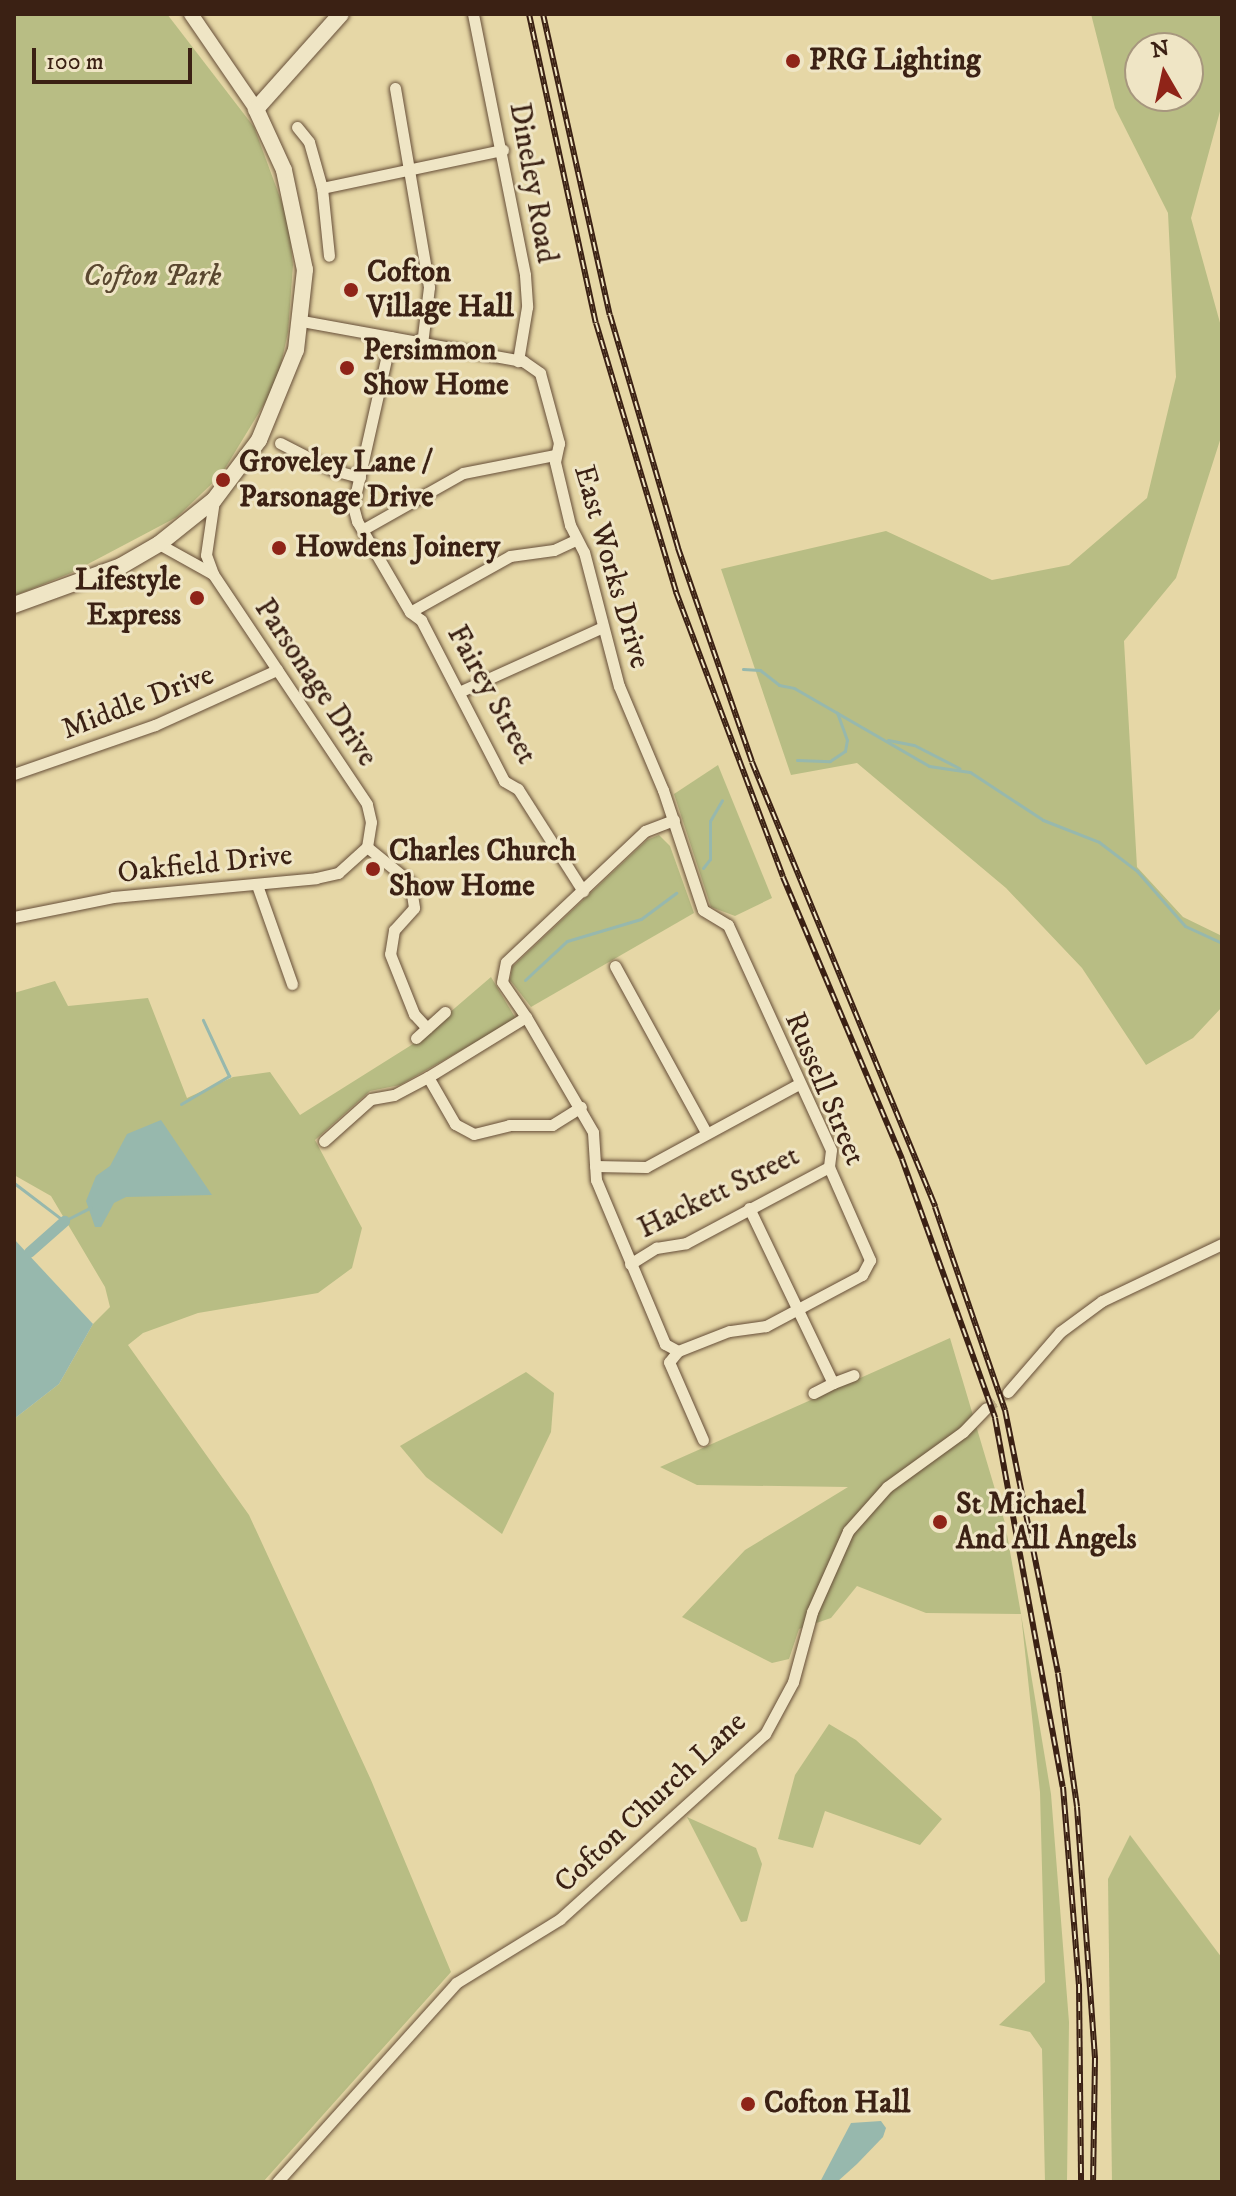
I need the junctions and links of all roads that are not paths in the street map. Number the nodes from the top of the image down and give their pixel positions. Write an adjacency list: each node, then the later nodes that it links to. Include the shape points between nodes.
1 (191, 14): 5 (street)
2 (341, 14): 5 (main road)
3 (473, 14): 7 (street, Dineley Road)
4 (395, 88): 8 (street)
5 (256, 109): 11 (main road, via 284,170 297,219 305,270)
6 (297, 127): 9 (street, via 309,142)
7 (503, 150): 8 (street); 14 (street, Dineley Road, via 525,275 527,307)
8 (411, 169): 9 (street); 13 (street, via 429,299)
9 (322, 188): 10 (street)
10 (329, 256)
11 (302, 321): 12 (street); 18 (main road, via 285,386 259,440)
12 (391, 337): 13 (street); 17 (street, Fairey Street)
13 (422, 344): 14 (street)
14 (518, 361): 16 (street, East Works Drive, via 530,364 545,384 559,443)
15 (280, 443): 17 (street, via 333,470)
16 (555, 455): 19 (street, via 463,473); 20 (street, East Works Drive)
17 (360, 477): 19 (street, Fairey Street, via 353,506)
18 (214, 500): 21 (street, Parsonage Drive); 22 (main road)
19 (362, 530): 26 (street, Fairey Street)
20 (575, 540): 26 (street, via 554,550 510,556); 27 (street, East Works Drive, via 598,598)
21 (207, 542): 23 (street); 24 (street, Parsonage Drive)
22 (159, 544): 23 (street, Parsonage Drive); 25 (main road, via 121,566)
23 (190, 561): 24 (street, Parsonage Drive)
24 (213, 574): 28 (street, Parsonage Drive)
25 (14, 605)
26 (410, 612): 29 (street, Fairey Street, via 421,620)
27 (601, 628): 29 (street); 31 (street, East Works Drive)
28 (277, 670): 30 (street, Middle Drive, via 155,725); 32 (street, Parsonage Drive, via 359,791 371,822)
29 (459, 692): 34 (street, Fairey Street, via 504,781 518,789)
30 (14, 774)
31 (674, 820): 34 (street, via 645,831); 43 (street, Russell Street, via 703,910 728,925)
32 (367, 847): 33 (street, Oakfield Drive, via 338,873); 40 (street, via 405,874 412,889 414,908 394,930 390,954 414,1014)
33 (257, 885): 35 (street, Oakfield Drive, via 113,897); 37 (street)
34 (583, 891): 39 (street, via 506,962 502,982)
35 (14, 917)
36 (615, 966): 45 (street)
37 (292, 984)
38 (445, 1012): 40 (street)
39 (526, 1017): 42 (street); 44 (street)
40 (427, 1028): 41 (street)
41 (416, 1038)
42 (428, 1077): 44 (street, via 455,1124 474,1134 509,1125 552,1125); 46 (street, via 394,1095 371,1099)
43 (797, 1085): 45 (street); 48 (street, Russell Street, via 831,1150)
44 (581, 1107): 47 (street, via 595,1140)
45 (706, 1132): 47 (street, via 646,1167)
46 (324, 1141)
47 (595, 1166): 51 (street)
48 (829, 1167): 49 (street, Hackett Street); 52 (street, Russell Street, via 870,1260 862,1275)
49 (749, 1208): 51 (street, Hackett Street, via 686,1243 656,1248); 52 (street)
50 (1222, 1244): 56 (street, via 1102,1301 1060,1332)
51 (630, 1264): 53 (street, via 660,1338)
52 (798, 1306): 53 (street, via 766,1326 729,1331); 55 (street)
53 (678, 1351): 59 (street, via 669,1362)
54 (854, 1375): 55 (street)
55 (833, 1383): 57 (street)
56 (1008, 1392)
57 (813, 1393)
58 (986, 1408): 60 (street, Cofton Church Lane, via 963,1432 887,1487 848,1531 812,1612 788,1694 765,1734 560,1919 456,1983)
59 (703, 1440)
60 (277, 2182)

